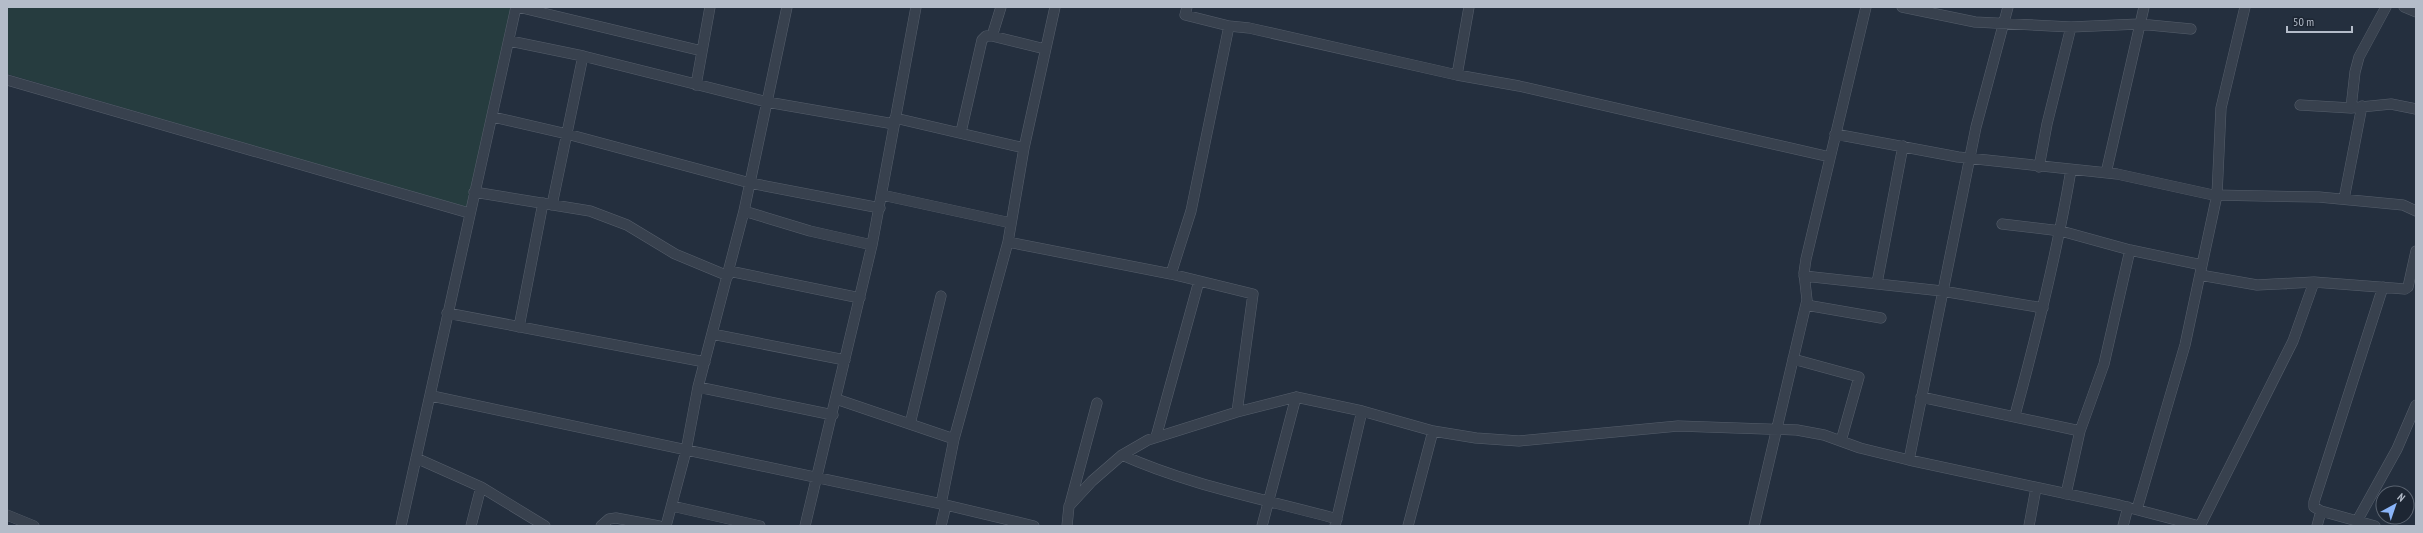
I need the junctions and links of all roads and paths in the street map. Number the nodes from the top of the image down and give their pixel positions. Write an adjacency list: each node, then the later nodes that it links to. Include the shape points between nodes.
1 (517, 7): 23 (street); 25 (street)
2 (710, 7): 25 (street)
3 (787, 7): 30 (street)
4 (916, 7): 36 (street)
5 (1001, 7): 22 (street)
6 (1055, 7): 24 (street)
7 (1187, 7): 19 (street, via 1185,15)
8 (1469, 7): 27 (street)
9 (1866, 7): 39 (street)
10 (1902, 7): 17 (street, via 1976,22)
11 (2008, 7): 17 (street)
12 (2144, 7): 18 (street)
13 (2245, 7): 50 (street, via 2221,108)
14 (2386, 7): 33 (street, via 2359,57)
15 (2404, 7): 16 (street)
16 (2416, 12)
17 (2002, 22): 20 (street); 43 (street, via 1976,127)
18 (2139, 24): 20 (street); 21 (street); 46 (street)
19 (1229, 26): 27 (street, via 1249,28); 66 (street, via 1191,211)
20 (2071, 27): 44 (street, via 2048,117)
21 (2191, 29)
22 (992, 36): 24 (street); 37 (street, via 986,36 982,40)
23 (510, 41): 26 (street); 35 (street)
24 (1045, 49): 41 (street)
25 (702, 51): 29 (street)
26 (583, 56): 29 (street); 38 (street)
27 (1457, 75): 42 (street, via 1519,86)
28 (7, 80): 56 (street)
29 (696, 85): 30 (street)
30 (767, 102): 36 (street); 47 (street)
31 (2300, 105): 33 (street)
32 (2362, 106): 33 (street); 34 (street, via 2391,104); 51 (street)
33 (2351, 108)
34 (2416, 109)
35 (493, 117): 38 (street); 48 (street)
36 (894, 121): 37 (street); 49 (street)
37 (961, 132): 41 (street)
38 (567, 134): 47 (street); 52 (street)
39 (1835, 134): 40 (street); 42 (street)
40 (1903, 146): 43 (street); 70 (street)
41 (1024, 148): 57 (street)
42 (1830, 157): 67 (street)
43 (1971, 159): 44 (street); 72 (street)
44 (2039, 167): 45 (street)
45 (2070, 170): 46 (street); 59 (street)
46 (2106, 173): 50 (street, via 2190,192)
47 (750, 183): 53 (street); 54 (street)
48 (474, 192): 52 (street); 56 (street)
49 (882, 195): 53 (street); 57 (street)
50 (2217, 195): 51 (street); 64 (street)
51 (2344, 199): 55 (street, via 2403,205)
52 (548, 204): 65 (street, via 590,211 619,222 675,254); 79 (street)
53 (880, 208): 61 (street)
54 (744, 211): 61 (street, via 810,231); 65 (street)
55 (2416, 211)
56 (469, 213): 77 (street)
57 (1012, 223): 60 (street)
58 (2002, 224): 59 (street)
59 (2061, 231): 62 (street); 76 (street)
60 (1008, 242): 66 (street); 100 (street)
61 (872, 245): 74 (street)
62 (2130, 250): 64 (street); 98 (street, via 2104,364)
63 (2416, 251): 71 (street, via 2408,287)
64 (2201, 270): 69 (street, via 2257,285); 114 (street, via 2184,345)
65 (728, 273): 74 (street); 80 (street)
66 (1171, 274): 68 (street)
67 (1804, 276): 70 (street); 75 (street)
68 (1199, 281): 92 (street, via 1253,294); 99 (street)
69 (2314, 282): 71 (street); 136 (street, via 2293,341)
70 (1877, 283): 72 (street)
71 (2383, 288): 115 (street, via 2314,496 2314,507)
72 (1942, 291): 76 (street); 87 (street)
73 (940, 296): 95 (street)
74 (860, 298): 82 (street)
75 (1806, 305): 78 (street); 81 (street)
76 (2043, 308): 94 (street)
77 (447, 313): 79 (street); 85 (street)
78 (1881, 318)
79 (519, 327): 83 (street)
80 (712, 334): 82 (street); 83 (street)
81 (1793, 359): 96 (street); 101 (street, via 1859,377)
82 (845, 360): 88 (street)
83 (705, 362): 84 (street)
84 (698, 387): 93 (street); 102 (street)
85 (432, 396): 102 (street); 104 (street)
86 (1296, 397): 91 (street); 92 (street); 110 (street)
87 (1921, 397): 94 (street); 105 (street)
88 (836, 399): 93 (street); 95 (street)
89 (1097, 404): 113 (street)
90 (2416, 405): 117 (street, via 2397,450)
91 (1362, 411): 97 (street); 118 (street)
92 (1237, 412): 99 (street)
93 (833, 415): 106 (street)
94 (2015, 416): 98 (street)
95 (910, 424): 100 (street)
96 (1777, 428): 97 (street, via 1678,426 1518,441 1476,438); 101 (street, via 1811,432); 133 (street)
97 (1433, 430): 132 (street)
98 (2080, 430): 109 (street)
99 (1156, 437): 103 (street)
100 (954, 439): 111 (street)
101 (1840, 441): 105 (street)
102 (686, 450): 106 (street); 112 (street)
103 (1122, 455): 110 (street, via 1209,486); 113 (street, via 1092,481)
104 (416, 458): 107 (street); 120 (street)
105 (1909, 460): 108 (street)
106 (818, 478): 111 (street); 127 (street)
107 (481, 487): 121 (street); 122 (street)
108 (2036, 488): 109 (street); 134 (street)
109 (2066, 494): 114 (street)
110 (1270, 500): 118 (street); 131 (street)
111 (944, 504): 128 (street); 129 (street)
112 (672, 506): 125 (street); 126 (street)
113 (1069, 506): 130 (street)
114 (2132, 508): 135 (street); 136 (street)
115 (2321, 511): 117 (street); 137 (street)
116 (11, 520): 119 (street)
117 (2357, 521): 138 (street)
118 (1336, 522)
119 (34, 526)
120 (401, 526)
121 (471, 526)
122 (545, 526)
123 (601, 526): 124 (street, via 609,519 616,518)
124 (660, 526)
125 (666, 526)
126 (760, 526)
127 (805, 526)
128 (941, 526)
129 (1034, 526)
130 (1067, 526)
131 (1262, 526)
132 (1408, 526)
133 (1754, 526)
134 (2029, 526)
135 (2123, 526)
136 (2200, 526)
137 (2317, 526)
138 (2375, 526)

